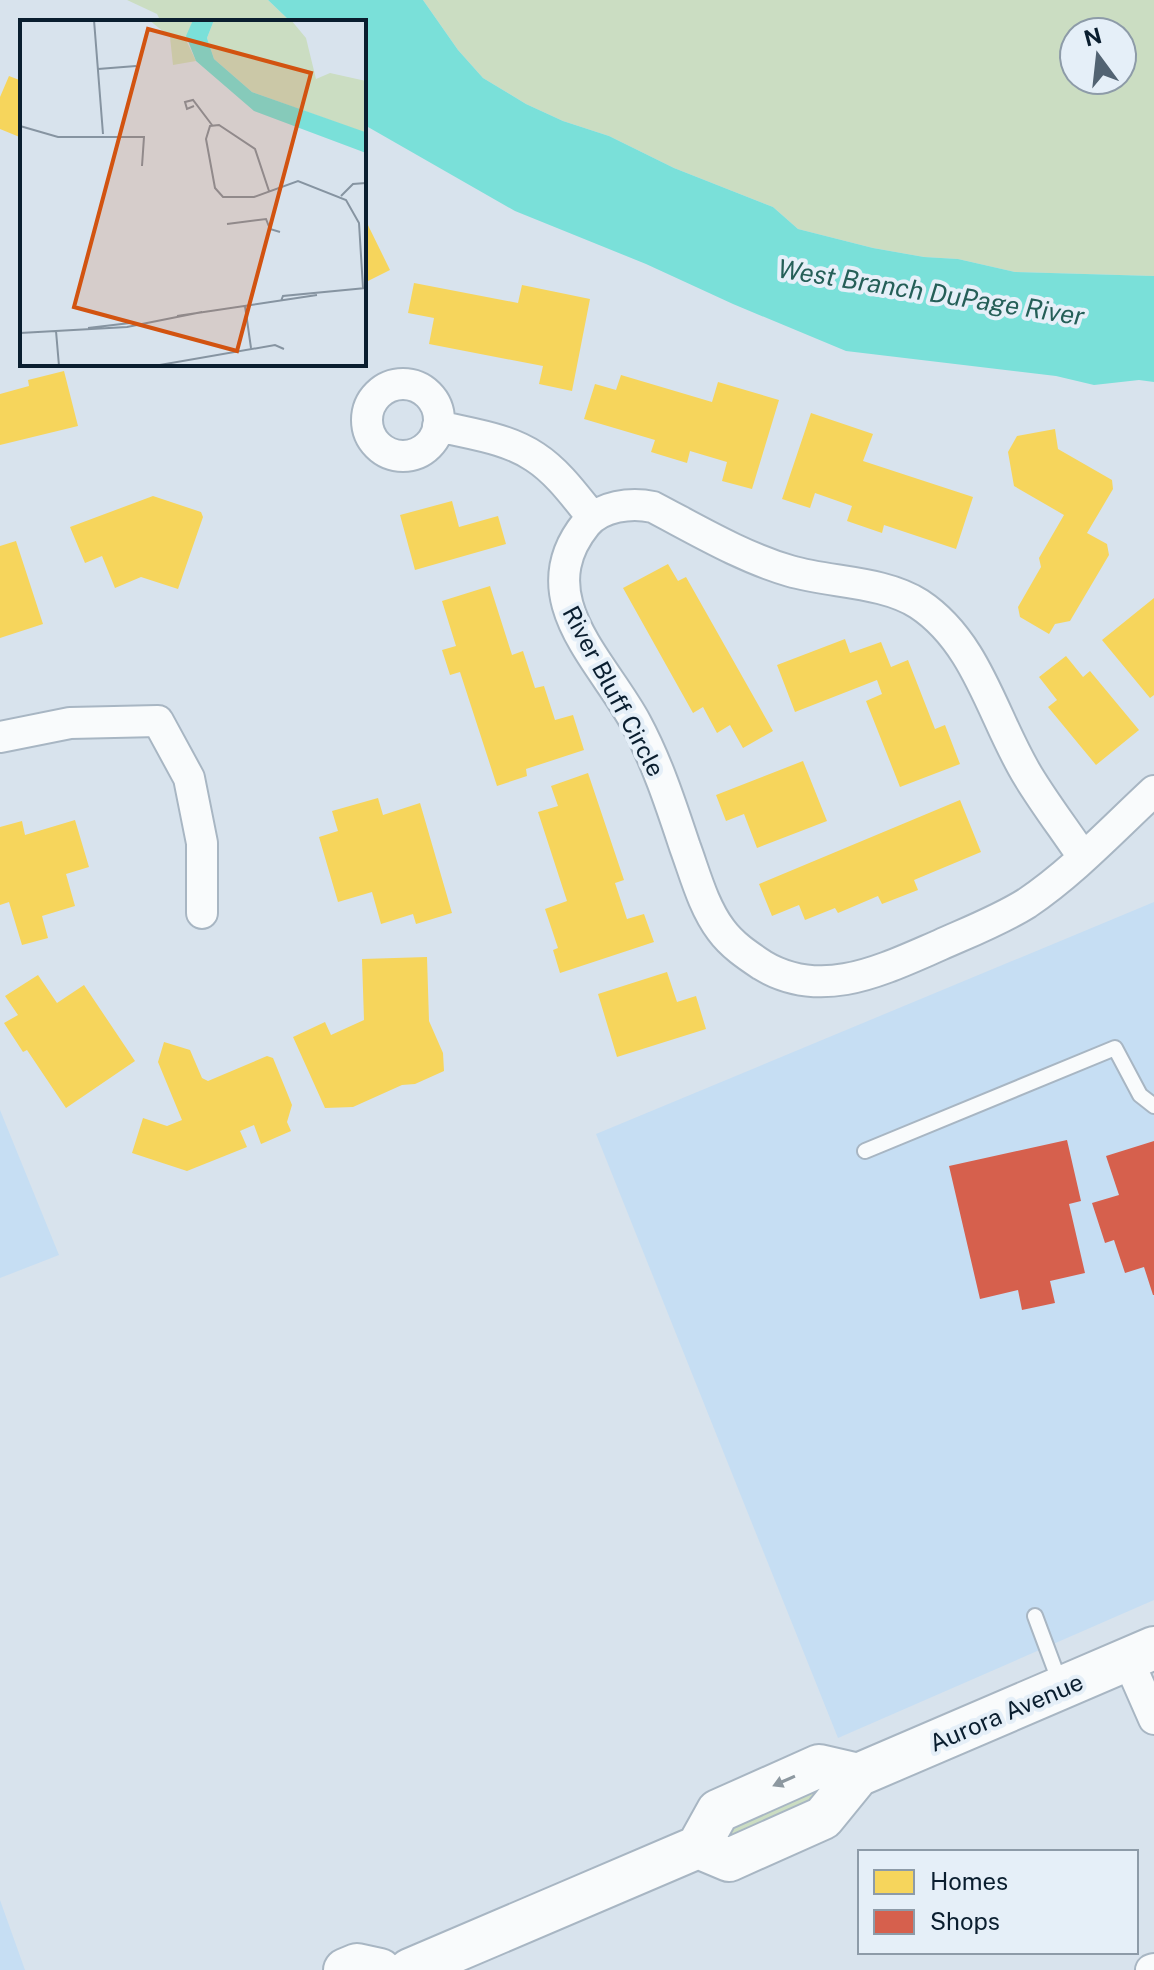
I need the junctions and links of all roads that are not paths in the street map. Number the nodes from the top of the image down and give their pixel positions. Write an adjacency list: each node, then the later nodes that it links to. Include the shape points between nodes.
1 (438, 426): 2 (street, via 510,444 535,457)
2 (592, 517): 5 (street, via 638,503 786,570 880,589 917,603 948,628 964,650 1028,776); 5 (street, River Bluff Circle, via 568,557 564,597 575,627 636,723 702,894 721,930 743,953 794,978 845,981 874,974 1025,904)
3 (0, 737): 6 (street, via 70,723 158,721 189,778 202,843)
4 (1154, 791): 5 (street, River Bluff Circle)
5 (1083, 857)
6 (202, 913)
7 (1154, 1106): 8 (lane, via 1140,1095 1115,1048)
8 (865, 1151)
9 (1035, 1616): 11 (lane)
10 (1141, 1654): 11 (main road, Aurora Avenue); 12 (street)
11 (1062, 1687): 15 (main road, Aurora Avenue, via 858,1775 819,1766 718,1811 698,1847)
12 (1154, 1719)
13 (345, 1970): 14 (main road, via 357,1965)
14 (380, 1970)
15 (410, 1970)

